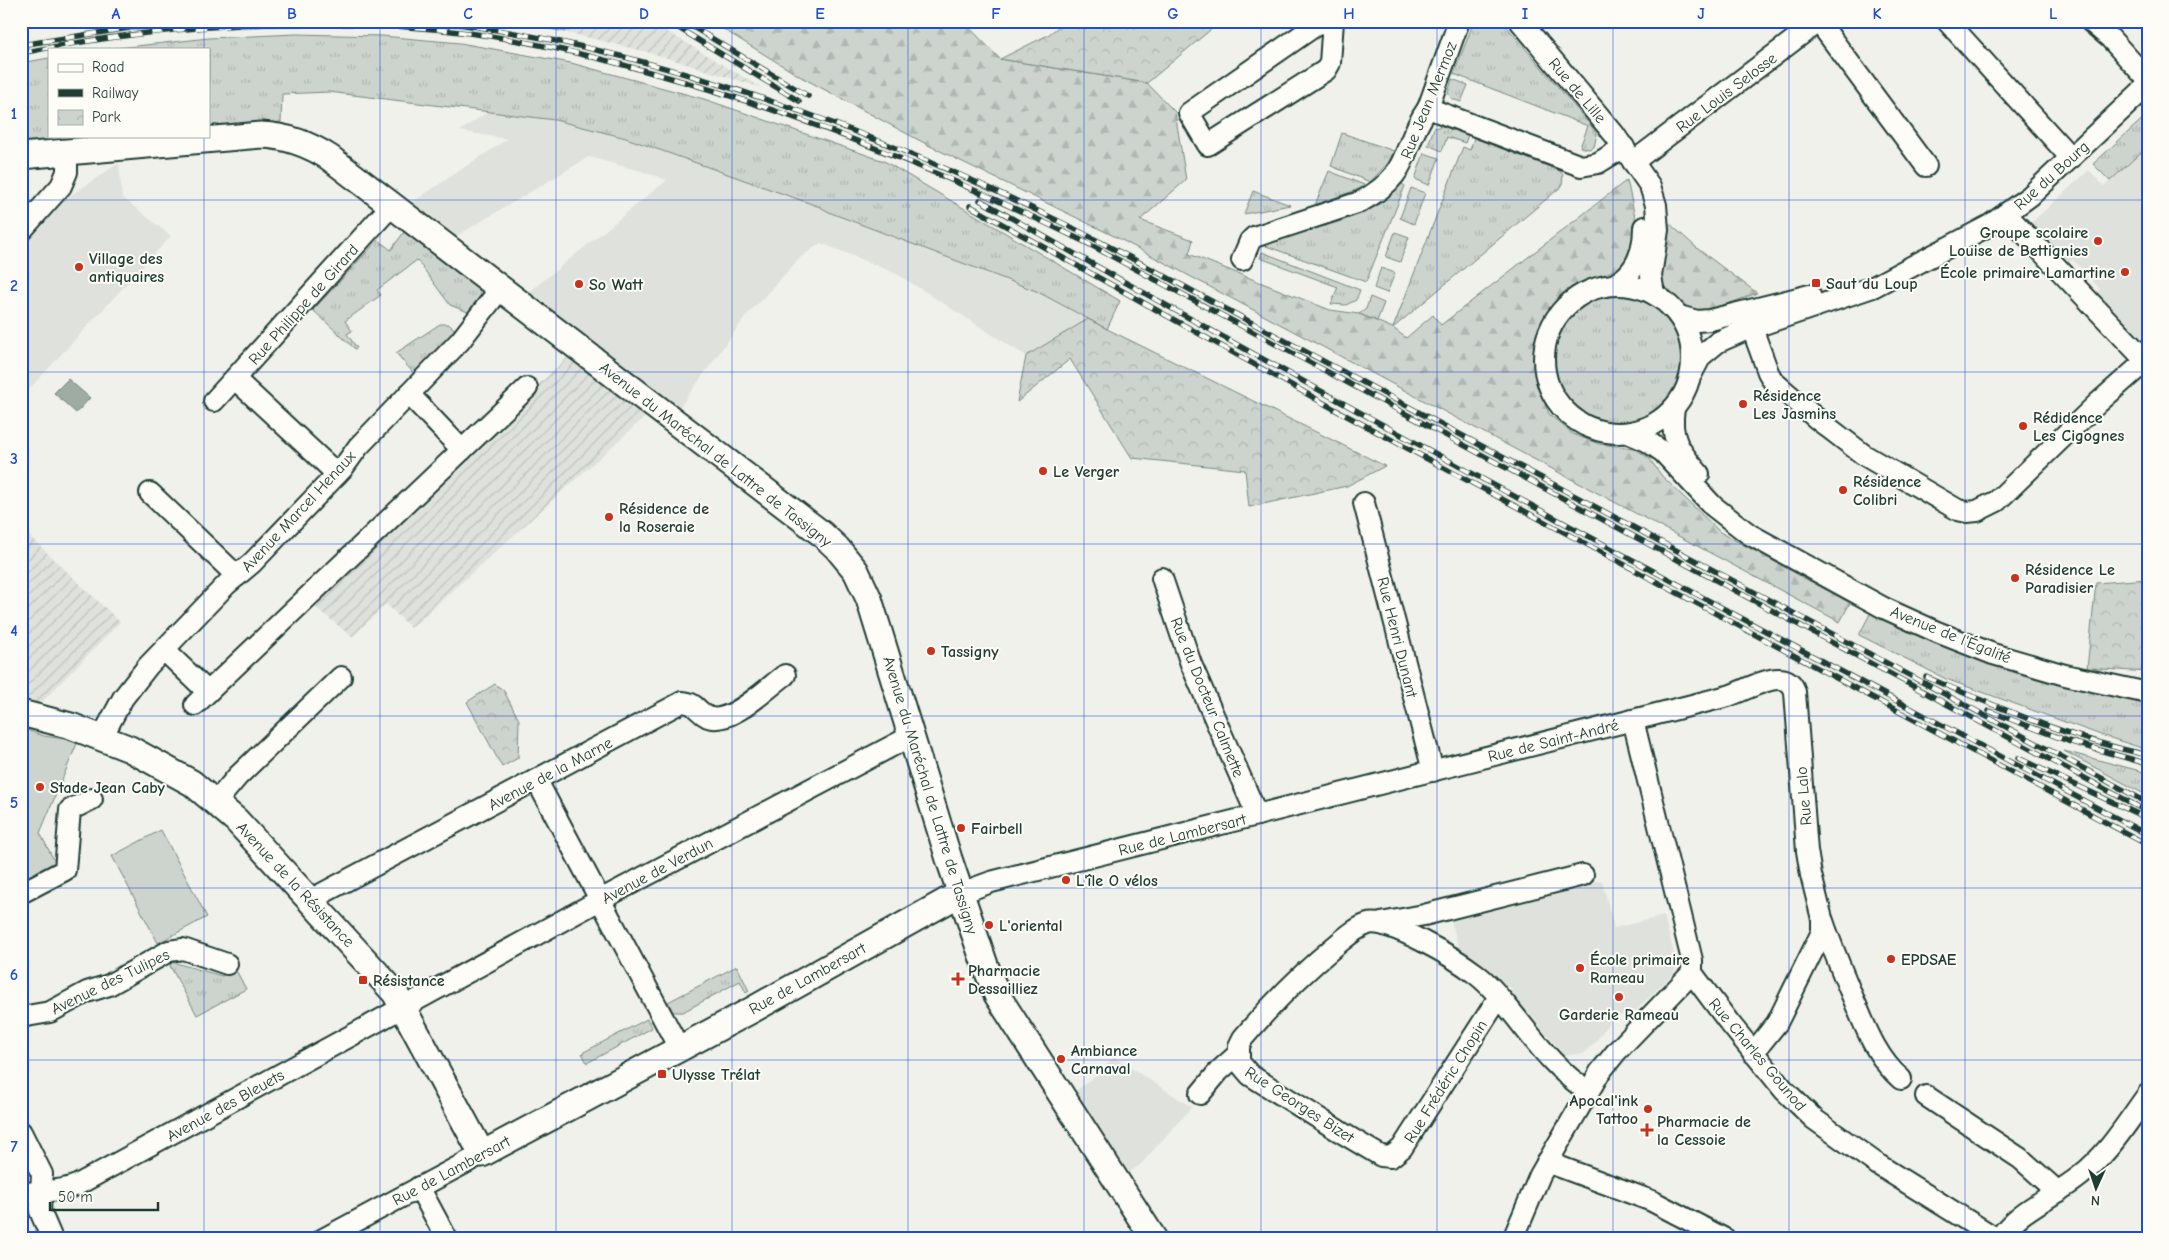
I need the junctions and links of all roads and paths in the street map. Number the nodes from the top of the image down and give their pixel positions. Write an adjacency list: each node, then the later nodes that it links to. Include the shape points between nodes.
1 (1322, 21): 2 (street, via 1189,113 1208,145 1326,70 1330,63)
2 (1333, 21)
3 (1459, 21): 10 (street, Rue Jean Mermoz)
4 (1520, 21): 12 (street, Rue de Lille)
5 (1819, 21): 12 (street, Rue Louis Selosse); 15 (street, Rue Louis Selosse)
6 (1947, 21): 14 (street)
7 (2090, 21): 8 (street)
8 (2148, 80)
9 (2148, 84): 14 (street, Rue du Bourg)
10 (1428, 108): 12 (street, Rue Louis Selosse, via 1581,166); 19 (street, Rue Jean Mermoz, via 1422,115 1404,162 1384,188 1347,208 1254,237)
11 (67, 151): 13 (main road, Avenue du Maréchal de Lattre de Tassigny); 16 (main road, Avenue du Maréchal de Lattre de Tassigny, via 270,135 298,142 323,154); 18 (street, via 67,172 61,186)
12 (1628, 154): 21 (street, Rue de Lille, via 1643,197 1643,242 1633,269); 23 (street, Rue de Lille, via 1650,186 1657,211 1658,230 1651,276)
13 (21, 156)
14 (2071, 158): 17 (street, Rue du Bourg)
15 (1926, 166)
16 (391, 206): 22 (main road, Avenue du Maréchal de Lattre de Tassigny); 28 (street, Rue Philippe de Girard)
17 (2007, 215): 20 (street, Rue du Bourg); 26 (street)
18 (21, 231)
19 (1242, 260)
20 (1890, 278): 24 (street, Rue du Bourg, via 1710,320); 25 (street, Rue du Bourg, via 1856,293)
21 (1613, 285): 23 (street, via 1630,286); 33 (street, via 1580,295 1556,318 1546,339 1545,372 1555,399 1574,419 1594,430)
22 (500, 289): 30 (street, Avenue Marcel Henaux, via 460,341); 48 (main road, Avenue du Maréchal de Lattre de Tassigny, via 837,548 865,588)
23 (1654, 294): 24 (street)
24 (1679, 316): 27 (street, via 1692,349)
25 (1752, 328): 26 (street, via 1768,372 1798,403 1879,464 1950,506 1967,512 1997,501); 27 (street, Rue du Bourg, via 1708,349 1696,362)
26 (2147, 360)
27 (1691, 376): 32 (street)
28 (235, 379): 31 (street, Rue Philippe de Girard); 35 (street)
29 (527, 388): 34 (street)
30 (409, 394): 34 (street); 35 (street, Avenue Marcel Henaux)
31 (214, 401)
32 (1674, 408): 33 (street, via 1653,424); 38 (street, Avenue de l'Égalité, via 1673,435 1684,456 1725,502)
33 (1628, 433): 38 (street, Avenue de l'Égalité, via 1647,440 1663,452 1692,485 1732,522)
34 (462, 450): 41 (street, via 202,698)
35 (337, 474): 39 (street, Avenue Marcel Henaux)
36 (150, 494): 39 (street)
37 (1364, 503): 50 (street, Rue Henri Dunant)
38 (1785, 553): 45 (street, Avenue de l'Égalité, via 1884,608 1965,643 2038,667)
39 (236, 576): 41 (street, Avenue Marcel Henaux)
40 (1162, 578): 55 (street, Rue du Docteur Calmette, via 1191,664)
41 (164, 650): 49 (street, Avenue Marcel Henaux, via 129,690)
42 (785, 675): 51 (street, Avenue de la Marne, via 736,713 721,718 709,717 692,703 682,702)
43 (342, 678): 54 (street, via 238,776)
44 (1782, 678): 47 (street, Rue de Saint-André, via 1768,680 1728,696); 61 (street, Rue Lalo, via 1793,685 1795,692 1807,851)
45 (2148, 692)
46 (21, 713): 49 (main road, Avenue de la Résistance)
47 (1634, 720): 50 (street, Rue de Saint-André); 64 (street, via 1692,960)
48 (911, 736): 58 (main road, Avenue du Maréchal de Lattre de Tassigny); 60 (street, Avenue de Verdun)
49 (102, 737): 54 (main road, Avenue de la Résistance, via 166,768)
50 (1433, 771): 53 (street, Rue de Saint-André)
51 (537, 781): 59 (street, Avenue de la Marne); 60 (street)
52 (92, 799): 57 (street, via 70,810 65,870)
53 (1323, 799): 55 (street, Rue de Lambersart)
54 (216, 802): 59 (main road, Avenue de la Résistance)
55 (1257, 815): 58 (street, Rue de Lambersart, via 991,882)
56 (1583, 875): 62 (street, Rue Georges Bizet)
57 (21, 893)
58 (961, 893): 68 (main road, Rue de Lambersart); 87 (main road, Avenue du Maréchal de Lattre de Tassigny, via 997,996)
59 (310, 900): 66 (main road, Avenue de la Résistance, via 381,976)
60 (600, 900): 66 (street, Avenue de Verdun); 68 (street)
61 (1822, 919): 69 (street, Rue Lalo, via 1819,940 1791,998 1771,1033); 71 (street, Rue Lalo, via 1872,1042 1886,1064)
62 (1378, 923): 65 (street, via 1455,960 1476,974); 70 (street, Rue Georges Bizet, via 1350,934 1294,981 1243,1038)
63 (227, 964): 67 (street, Avenue des Tulipes, via 184,949 169,951 109,985 86,992 50,1012)
64 (1692, 973): 69 (street, Rue Charles Gounod); 72 (street, via 1617,1051)
65 (1499, 997): 72 (street, via 1561,1072); 78 (street, Rue Frédéric Chopin, via 1402,1148 1394,1156)
66 (404, 1008): 77 (main road, Avenue de la Résistance); 81 (street, Avenue des Bleuets, via 78,1186)
67 (21, 1017)
68 (679, 1048): 77 (main road, Rue de Lambersart)
69 (1753, 1053): 90 (street, Rue Charles Gounod, via 1799,1105 1831,1132)
70 (1237, 1055): 73 (street); 78 (street, Rue Georges Bizet, via 1241,1066 1250,1075)
71 (1901, 1079)
72 (1588, 1091): 79 (street)
73 (1200, 1094)
74 (2148, 1094): 82 (street, via 2112,1145)
75 (1926, 1096): 82 (street, via 2020,1159)
76 (21, 1132): 81 (street, via 40,1167)
77 (482, 1154): 80 (street, Rue de Lambersart)
78 (1386, 1158)
79 (1547, 1162): 88 (street); 89 (street, via 1652,1201)
80 (419, 1188): 85 (street, Rue de Lambersart); 86 (street)
81 (42, 1190): 83 (street, Avenue des Bleuets); 84 (street, via 40,1211)
82 (2058, 1192): 90 (street, via 2020,1214)
83 (21, 1194)
84 (52, 1239)
85 (323, 1239)
86 (447, 1239)
87 (1154, 1239)
88 (1512, 1239)
89 (1725, 1239)
90 (1998, 1239)

